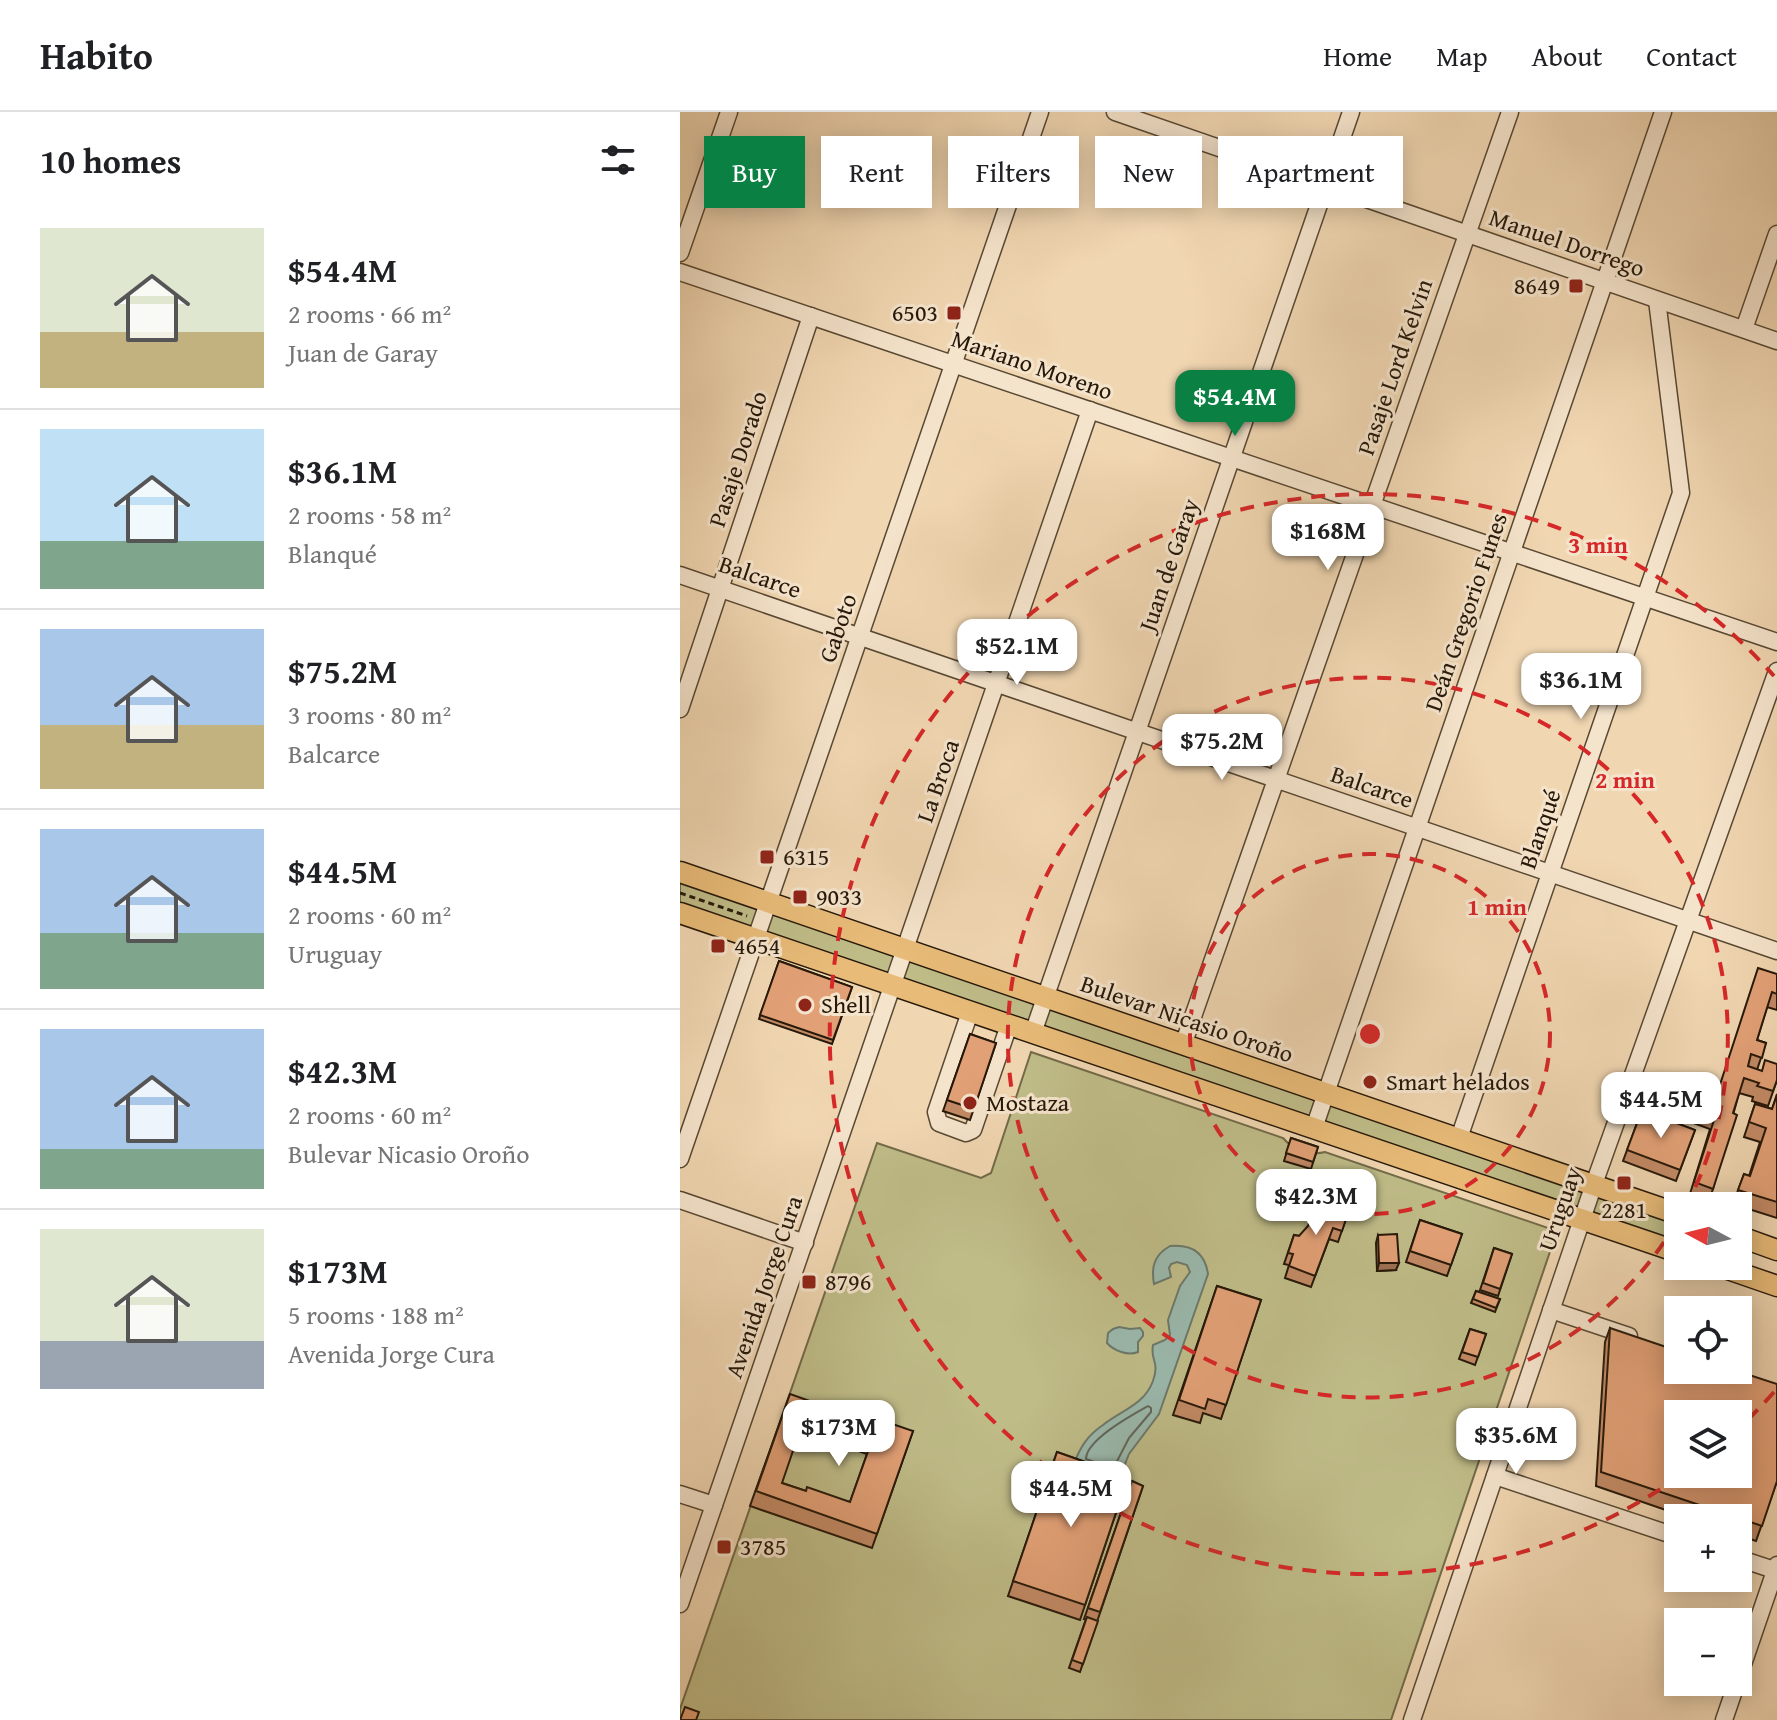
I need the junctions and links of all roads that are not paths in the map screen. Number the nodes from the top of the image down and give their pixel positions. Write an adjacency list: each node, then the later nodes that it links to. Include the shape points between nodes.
1 (729, 112): 13 (street)
2 (1040, 112): 20 (street, Gaboto)
3 (1115, 112): 8 (street, Manuel Dorrego)
4 (1351, 112): 7 (street, Juan de Garay)
5 (1510, 112): 11 (street, Pasaje Lord Kelvin)
6 (1663, 112): 15 (street, Deán Gregorio Funes)
7 (1343, 136)
8 (1218, 148)
9 (1318, 208): 22 (street, Juan de Garay)
10 (1392, 208): 11 (street, Manuel Dorrego)
11 (1467, 234): 15 (street, Manuel Dorrego); 23 (street, Pasaje Lord Kelvin)
12 (1777, 234): 18 (street)
13 (680, 253)
14 (680, 272): 17 (street, Mariano Moreno)
15 (1605, 281): 16 (street, Manuel Dorrego); 24 (street, Deán Gregorio Funes)
16 (1657, 300): 18 (street, Manuel Dorrego); 27 (street, Blanqué, via 1681,493)
17 (811, 316): 20 (street, Mariano Moreno); 26 (street, Pasaje Dorado)
18 (1744, 329): 19 (street, Manuel Dorrego)
19 (1777, 341)
20 (954, 364): 21 (street, Mariano Moreno); 28 (street, Gaboto)
21 (1090, 410): 22 (street, Mariano Moreno); 31 (street, La Broca)
22 (1231, 458): 23 (street, Mariano Moreno); 33 (street, Juan de Garay)
23 (1372, 506): 24 (street, Mariano Moreno); 34 (street, Pasaje Lord Kelvin)
24 (1512, 553): 27 (street, Mariano Moreno); 35 (street, Deán Gregorio Funes)
25 (680, 575): 26 (street, Balcarce)
26 (720, 589): 28 (street, Balcarce); 32 (street, Pasaje Dorado)
27 (1645, 598): 29 (street, Mariano Moreno); 37 (street, Blanqué)
28 (860, 636): 31 (street, Balcarce); 38 (street, Gaboto)
29 (1777, 642)
30 (1777, 671): 40 (street, Uruguay)
31 (997, 684): 33 (street, Balcarce); 42 (street, La Broca)
32 (680, 709)
33 (1137, 732): 34 (street, Balcarce); 45 (street, Juan de Garay)
34 (1276, 780): 35 (street, Balcarce); 49 (street, Pasaje Lord Kelvin)
35 (1417, 828): 37 (street, Balcarce); 50 (street, Deán Gregorio Funes)
36 (680, 872): 38 (main road, Bulevar Nicasio Oroño)
37 (1550, 874): 40 (street, Balcarce); 52 (street, Blanqué)
38 (769, 903): 41 (street, Gaboto); 42 (main road, Bulevar Nicasio Oroño)
39 (680, 913): 41 (main road)
40 (1688, 921): 43 (street, Balcarce); 54 (street, Uruguay)
41 (757, 939): 44 (main road); 53 (street, Gaboto)
42 (905, 951): 44 (street, La Broca); 45 (main road, Bulevar Nicasio Oroño)
43 (1777, 951)
44 (893, 986): 46 (main road); 59 (street, Avenida Jorge Cura)
45 (1045, 998): 48 (street, Juan de Garay); 49 (main road, Bulevar Nicasio Oroño)
46 (970, 1012): 47 (main road); 47 (street, via 936,1112 939,1123 966,1133 973,1130)
47 (1009, 1025): 48 (main road)
48 (1033, 1033): 51 (main road)
49 (1183, 1045): 50 (main road, Bulevar Nicasio Oroño)
50 (1326, 1093): 51 (street, Deán Gregorio Funes); 52 (main road, Bulevar Nicasio Oroño)
51 (1314, 1128): 57 (main road)
52 (1459, 1138): 54 (main road, Bulevar Nicasio Oroño)
53 (680, 1159)
54 (1594, 1184): 56 (main road, Bulevar Nicasio Oroño); 57 (street, Uruguay)
55 (680, 1200): 59 (street)
56 (1664, 1209)
57 (1581, 1219): 60 (main road); 64 (street, Uruguay)
58 (1752, 1241): 61 (main road)
59 (805, 1243): 68 (street, Avenida Jorge Cura)
60 (1664, 1247)
61 (1777, 1250)
62 (1752, 1277): 63 (main road)
63 (1777, 1286)
64 (1551, 1310): 65 (street); 66 (street, Uruguay)
65 (1650, 1344)
66 (1495, 1476): 69 (street); 75 (street, Uruguay)
67 (680, 1494): 68 (street)
68 (714, 1505): 72 (street, Avenida Jorge Cura)
69 (1664, 1532)
70 (1752, 1562): 71 (street)
71 (1776, 1569): 73 (street)
72 (680, 1604)
73 (1752, 1639)
74 (1732, 1696): 76 (street)
75 (1412, 1720)
76 (1724, 1720)

